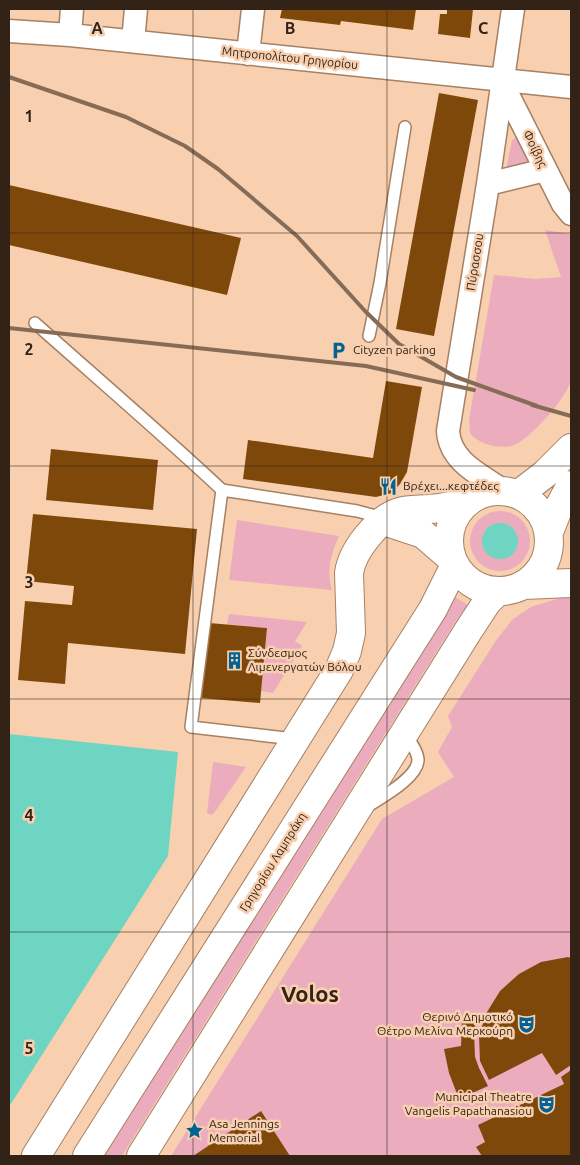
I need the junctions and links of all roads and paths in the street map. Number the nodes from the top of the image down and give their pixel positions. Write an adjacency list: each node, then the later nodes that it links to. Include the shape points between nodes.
1 (72, 9): 6 (street)
2 (136, 9): 7 (street)
3 (253, 9): 8 (street)
4 (513, 9): 9 (street, Πύρασσου)
5 (9, 31): 6 (street, Μητροπολίτου Γρηγορίου)
6 (70, 35): 7 (street, Μητροπολίτου Γρηγορίου)
7 (133, 42): 8 (street, Μητροπολίτου Γρηγορίου)
8 (248, 54): 9 (street, Μητροπολίτου Γρηγορίου)
9 (502, 82): 10 (street, Μητροπολίτου Γρηγορίου); 12 (street, Φοίβης); 13 (street, Πύρασσου)
10 (571, 87)
11 (405, 127): 16 (lane)
12 (545, 170): 13 (street); 14 (street, Φοίβης)
13 (488, 184): 20 (street, Πύρασσου, via 449,436 455,451 468,466)
14 (571, 214)
15 (35, 323): 19 (lane)
16 (369, 336)
17 (571, 448): 20 (main road, via 545,474)
18 (571, 485): 23 (main road, via 559,507)
19 (222, 490): 22 (lane, via 357,511); 27 (lane, via 191,727)
20 (511, 492): 21 (main road, via 489,492); 23 (main road, via 538,508)
21 (471, 499): 22 (main road, via 449,506 399,512); 24 (main road, via 458,512 451,526 449,543)
22 (384, 522): 24 (main road, via 423,534); 27 (main road, via 364,540 354,556 349,573 352,626 347,651 334,680)
23 (557, 541): 26 (main road, via 536,575)
24 (453, 562): 26 (main road, via 472,584 487,590); 29 (main road, Γρηγορίου Λαμπράκη, via 433,609)
25 (571, 583): 26 (main road)
26 (511, 588): 30 (main road, via 487,602 476,618)
27 (297, 739): 28 (main road)
28 (36, 1156)
29 (87, 1156)
30 (141, 1156)

